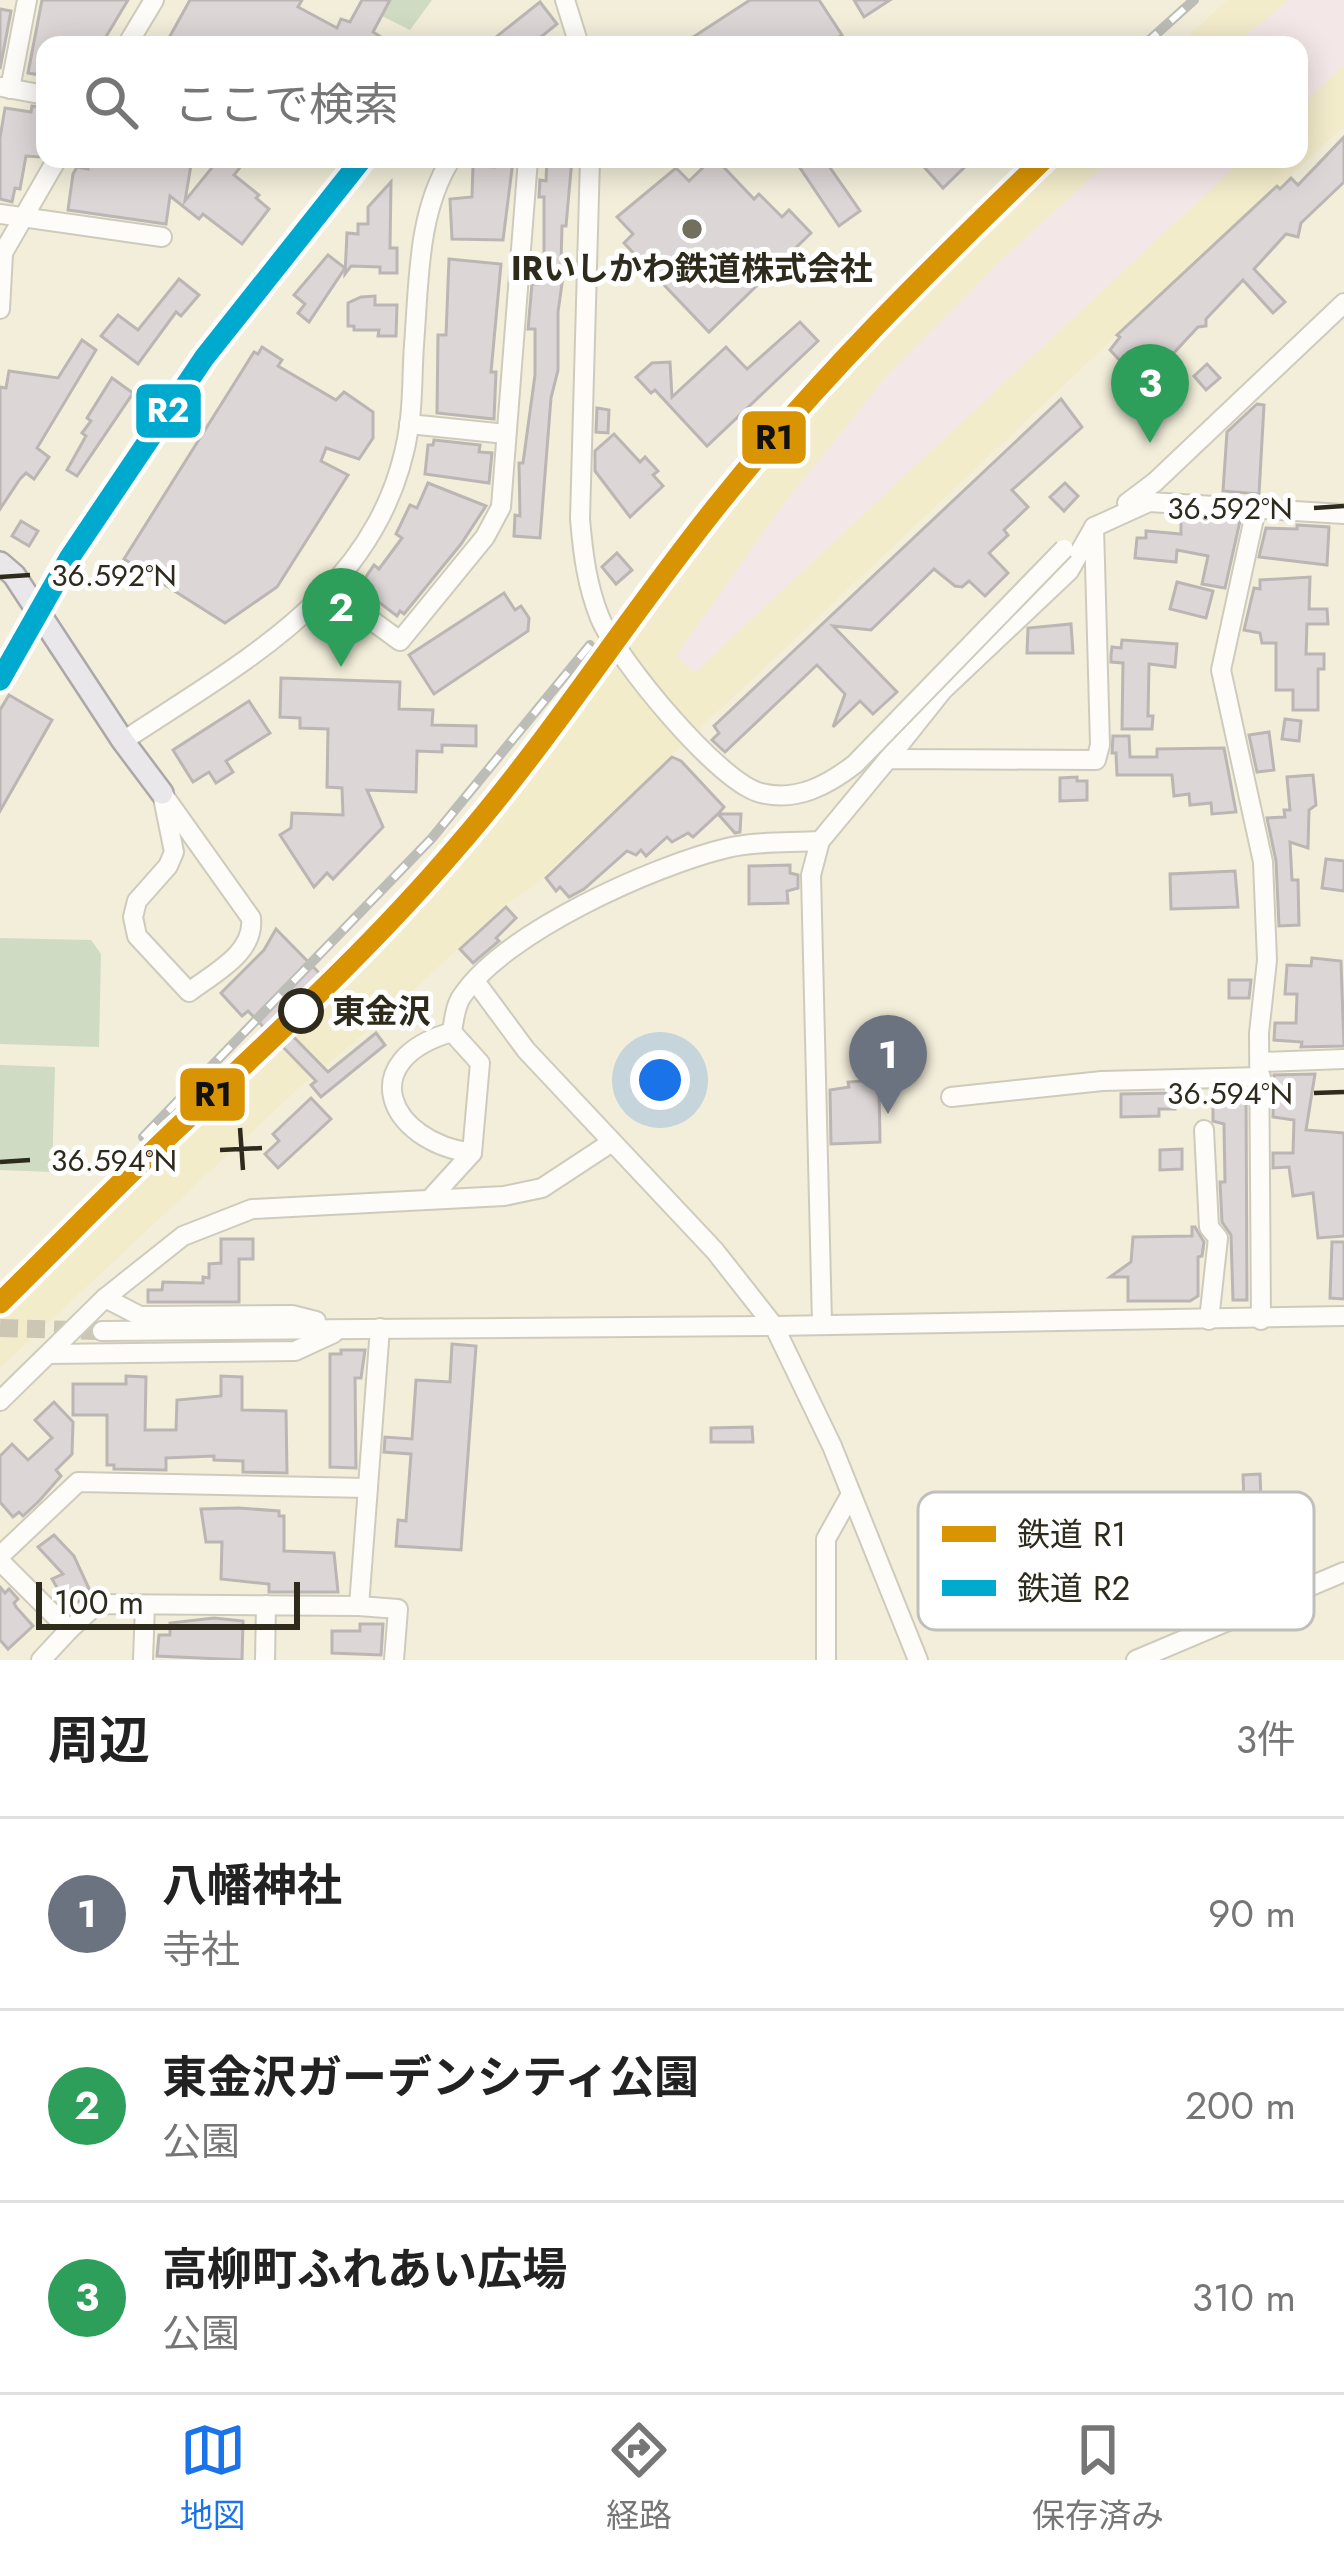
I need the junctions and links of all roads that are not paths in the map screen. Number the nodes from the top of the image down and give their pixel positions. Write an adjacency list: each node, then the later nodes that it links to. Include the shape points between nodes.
1 (27, 0): 6 (street)
2 (154, 0): 4 (street)
3 (566, 0): 5 (street)
4 (132, 36)
5 (577, 36)
6 (5, 88): 7 (street)
7 (36, 93)
8 (52, 168): 13 (street)
9 (445, 168): 18 (street, via 426,218)
10 (527, 168): 19 (street)
11 (590, 168): 22 (street, bridge, via 584,568 602,622 636,673 736,782 782,796 830,783)
12 (0, 214): 13 (street)
13 (22, 218): 14 (street); 15 (street)
14 (163, 237)
15 (1, 256): 17 (street)
16 (1344, 303): 22 (street, via 1155,482)
17 (0, 309)
18 (409, 424): 19 (street); 24 (street, via 394,483)
19 (506, 434): 24 (street, via 501,507 400,641)
20 (1256, 509): 21 (street); 22 (street, via 1149,502); 32 (street, via 1221,670 1263,862)
21 (1344, 514)
22 (1094, 527): 26 (street, via 1069,571 943,690); 26 (street, via 1096,760)
23 (0, 563): 25 (main road)
24 (330, 590): 25 (street, via 285,634)
25 (123, 741): 27 (main road)
26 (887, 760): 28 (street)
27 (162, 793): 27 (street, via 253,932 247,946 189,992 137,936 133,917 174,851)
28 (820, 842): 29 (street, via 729,848 592,899); 42 (street, via 811,874)
29 (475, 981): 30 (street, via 459,1000); 35 (street)
30 (452, 1032): 36 (street, via 480,1064); 36 (street, via 427,1039 390,1083 394,1106 426,1139)
31 (1344, 1059): 32 (street)
32 (1261, 1069): 33 (street); 41 (street)
33 (952, 1097)
34 (1204, 1130): 40 (street, via 1209,1227 1218,1238)
35 (612, 1142): 37 (street, via 542,1188); 43 (street, via 716,1250)
36 (472, 1153): 37 (street)
37 (431, 1198): 38 (street, via 252,1209 183,1236)
38 (105, 1298): 44 (street, via 140,1316 292,1316); 47 (street)
39 (1344, 1316): 41 (street)
40 (1209, 1320): 41 (street); 42 (street)
41 (1261, 1320)
42 (822, 1323): 43 (street)
43 (774, 1326): 45 (street); 50 (street)
44 (344, 1328): 45 (street); 46 (street); 47 (street, via 296,1351)
45 (380, 1328): 49 (street)
46 (102, 1331)
47 (49, 1354): 48 (street)
48 (0, 1401)
49 (368, 1488): 51 (street, via 78,1482); 56 (street)
50 (851, 1494): 63 (street, via 826,1539); 64 (street)
51 (0, 1559): 57 (street)
52 (1344, 1572): 53 (street)
53 (1314, 1585)
54 (145, 1604): 55 (street); 57 (street, via 97,1604); 60 (street)
55 (266, 1605): 56 (street); 61 (street)
56 (359, 1606): 62 (street, via 398,1609)
57 (69, 1630): 59 (street)
58 (1207, 1630): 65 (street)
59 (41, 1660)
60 (143, 1660)
61 (265, 1660)
62 (394, 1660)
63 (826, 1660)
64 (918, 1660)
65 (1136, 1660)

